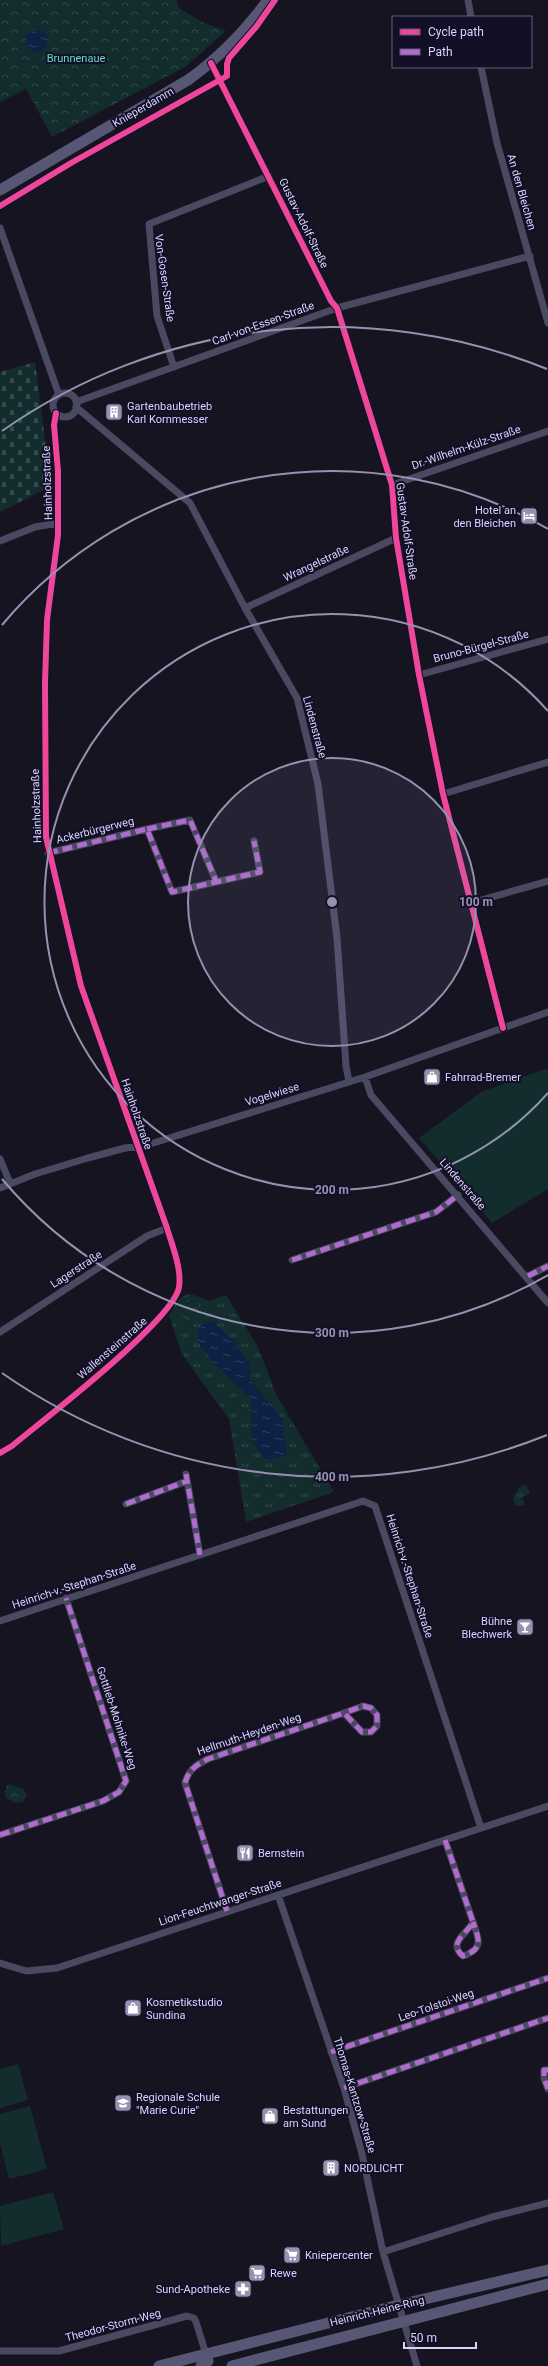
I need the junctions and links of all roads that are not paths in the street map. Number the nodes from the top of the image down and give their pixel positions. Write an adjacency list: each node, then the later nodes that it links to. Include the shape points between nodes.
1 (268, 0): 4 (main road, Knieperdamm, via 251,22)
2 (468, 0): 3 (street)
3 (471, 16)
4 (211, 63): 6 (street, Gustav-Adolf-Straße); 7 (main road, Knieperdamm, via 164,95)
5 (481, 68): 9 (street, An den Bleichen, via 496,143)
6 (269, 176): 10 (street, Gustav-Adolf-Straße, via 331,301); 12 (street, Von-Gosen-Straße, via 149,224 157,316)
7 (0, 190)
8 (0, 228): 13 (street)
9 (530, 256): 10 (street, Carl-von-Essen-Straße); 11 (street, An den Bleichen)
10 (337, 308): 12 (street, Carl-von-Essen-Straße); 17 (street, Gustav-Adolf-Straße)
11 (548, 323)
12 (174, 367): 14 (street, Carl-von-Essen-Straße)
13 (59, 395): 14 (street, via 68,394); 15 (street, via 53,402)
14 (76, 405): 15 (street, via 74,413 67,417); 21 (street, Lindenstraße, via 190,503)
15 (56, 413): 18 (street, Hainholzstraße, via 54,425 58,471)
16 (548, 430): 17 (street, Dr.-Wilhelm-Külz-Straße)
17 (392, 485): 19 (street, Gustav-Adolf-Straße)
18 (58, 524): 20 (street, via 34,527); 28 (street, Hainholzstraße, via 47,620 45,683 45,821)
19 (396, 538): 21 (street, Wrangelstraße); 23 (street, Gustav-Adolf-Straße)
20 (0, 541)
21 (245, 608): 35 (street, Lindenstraße, via 291,685 308,738 318,784 337,938)
22 (548, 639): 23 (street, Bruno-Bürgel-Straße)
23 (419, 675): 25 (street, Gustav-Adolf-Straße)
24 (548, 762): 25 (street)
25 (443, 794): 31 (street, Gustav-Adolf-Straße)
26 (148, 829): 28 (street, Ackerbürgerweg); 29 (street, Ackerbürgerweg, via 190,820); 29 (street, Ackerbürgerweg, via 172,892)
27 (254, 841): 29 (street, Ackerbürgerweg, via 260,872)
28 (48, 853): 36 (street, Hainholzstraße, via 81,986)
29 (216, 881)
30 (548, 881): 31 (street)
31 (471, 903): 33 (street, Gustav-Adolf-Straße)
32 (548, 1012): 33 (street, Vogelwiese)
33 (503, 1028): 34 (street, Vogelwiese)
34 (364, 1077): 35 (street, Vogelwiese); 40 (street, Lindenstraße, via 371,1094)
35 (349, 1082): 36 (street, Vogelwiese)
36 (138, 1147): 38 (street, Vogelwiese, via 88,1158); 41 (street, Hainholzstraße)
37 (0, 1160): 38 (street)
38 (10, 1183): 39 (street, Vogelwiese)
39 (0, 1188)
40 (458, 1195): 42 (street, via 436,1212); 44 (street, Lindenstraße)
41 (167, 1228): 46 (street, Lagerstraße, via 147,1236); 47 (street, Wallensteinstraße, via 180,1278 178,1293 172,1305 154,1326)
42 (292, 1260)
43 (548, 1266): 44 (street)
44 (528, 1276): 45 (street, Lindenstraße)
45 (548, 1303)
46 (0, 1332)
47 (0, 1453)
48 (126, 1504): 49 (street, via 187,1478)
49 (200, 1555): 50 (street, Heinrich-v.-Stephan-Straße); 54 (street, Heinrich-v.-Stephan-Straße, via 363,1501 375,1506)
50 (66, 1598): 51 (street, Heinrich-v.-Stephan-Straße); 55 (street, Gottlieb-Mohnike-Weg, via 126,1781 118,1792 103,1801)
51 (0, 1621)
52 (344, 1713): 52 (street, Hellmuth-Heyden-Weg, via 362,1732 371,1732 377,1726 377,1715 371,1708 363,1706); 58 (street, Hellmuth-Heyden-Weg, via 208,1759 195,1765 187,1774 185,1783)
53 (548, 1806): 54 (street, Lion-Feuchtwanger-Straße)
54 (480, 1828): 56 (street, Lion-Feuchtwanger-Straße)
55 (0, 1835)
56 (445, 1840): 57 (street, Lion-Feuchtwanger-Straße); 59 (street)
57 (278, 1895): 58 (street, Lion-Feuchtwanger-Straße); 63 (street, Thomas-Kantzow-Straße)
58 (227, 1911): 60 (street, Lion-Feuchtwanger-Straße, via 43,1971 26,1971)
59 (473, 1922): 59 (street, via 468,1931 458,1939 456,1946 463,1956 474,1952 478,1946 479,1939)
60 (0, 1963)
61 (548, 1978): 63 (street, Leo-Tolstoi-Weg)
62 (548, 2018): 65 (street)
63 (331, 2052): 65 (street, Thomas-Kantzow-Straße)
64 (548, 2070): 66 (street, via 544,2070)
65 (344, 2088): 68 (street, Thomas-Kantzow-Straße, via 362,2154)
66 (548, 2089)
67 (548, 2203): 68 (street, via 492,2217)
68 (383, 2252): 71 (street, Thomas-Kantzow-Straße)
69 (548, 2270): 71 (main road, Heinrich-Heine-Ring)
70 (548, 2284): 72 (main road, Heinrich-Heine-Ring)
71 (399, 2305): 72 (street, Thomas-Kantzow-Straße); 74 (main road, Heinrich-Heine-Ring)
72 (403, 2321): 78 (main road, Heinrich-Heine-Ring); 79 (street, Thomas-Kantzow-Straße)
73 (0, 2351): 74 (street, Theodor-Storm-Weg, via 59,2351 187,2316 194,2318 196,2322)
74 (206, 2354): 75 (main road, Heinrich-Heine-Ring)
75 (197, 2362): 76 (main road, Heinrich-Heine-Ring); 77 (main road, Heinrich-Heine-Ring)
76 (159, 2366)
77 (177, 2366)
78 (232, 2366)
79 (417, 2366)

